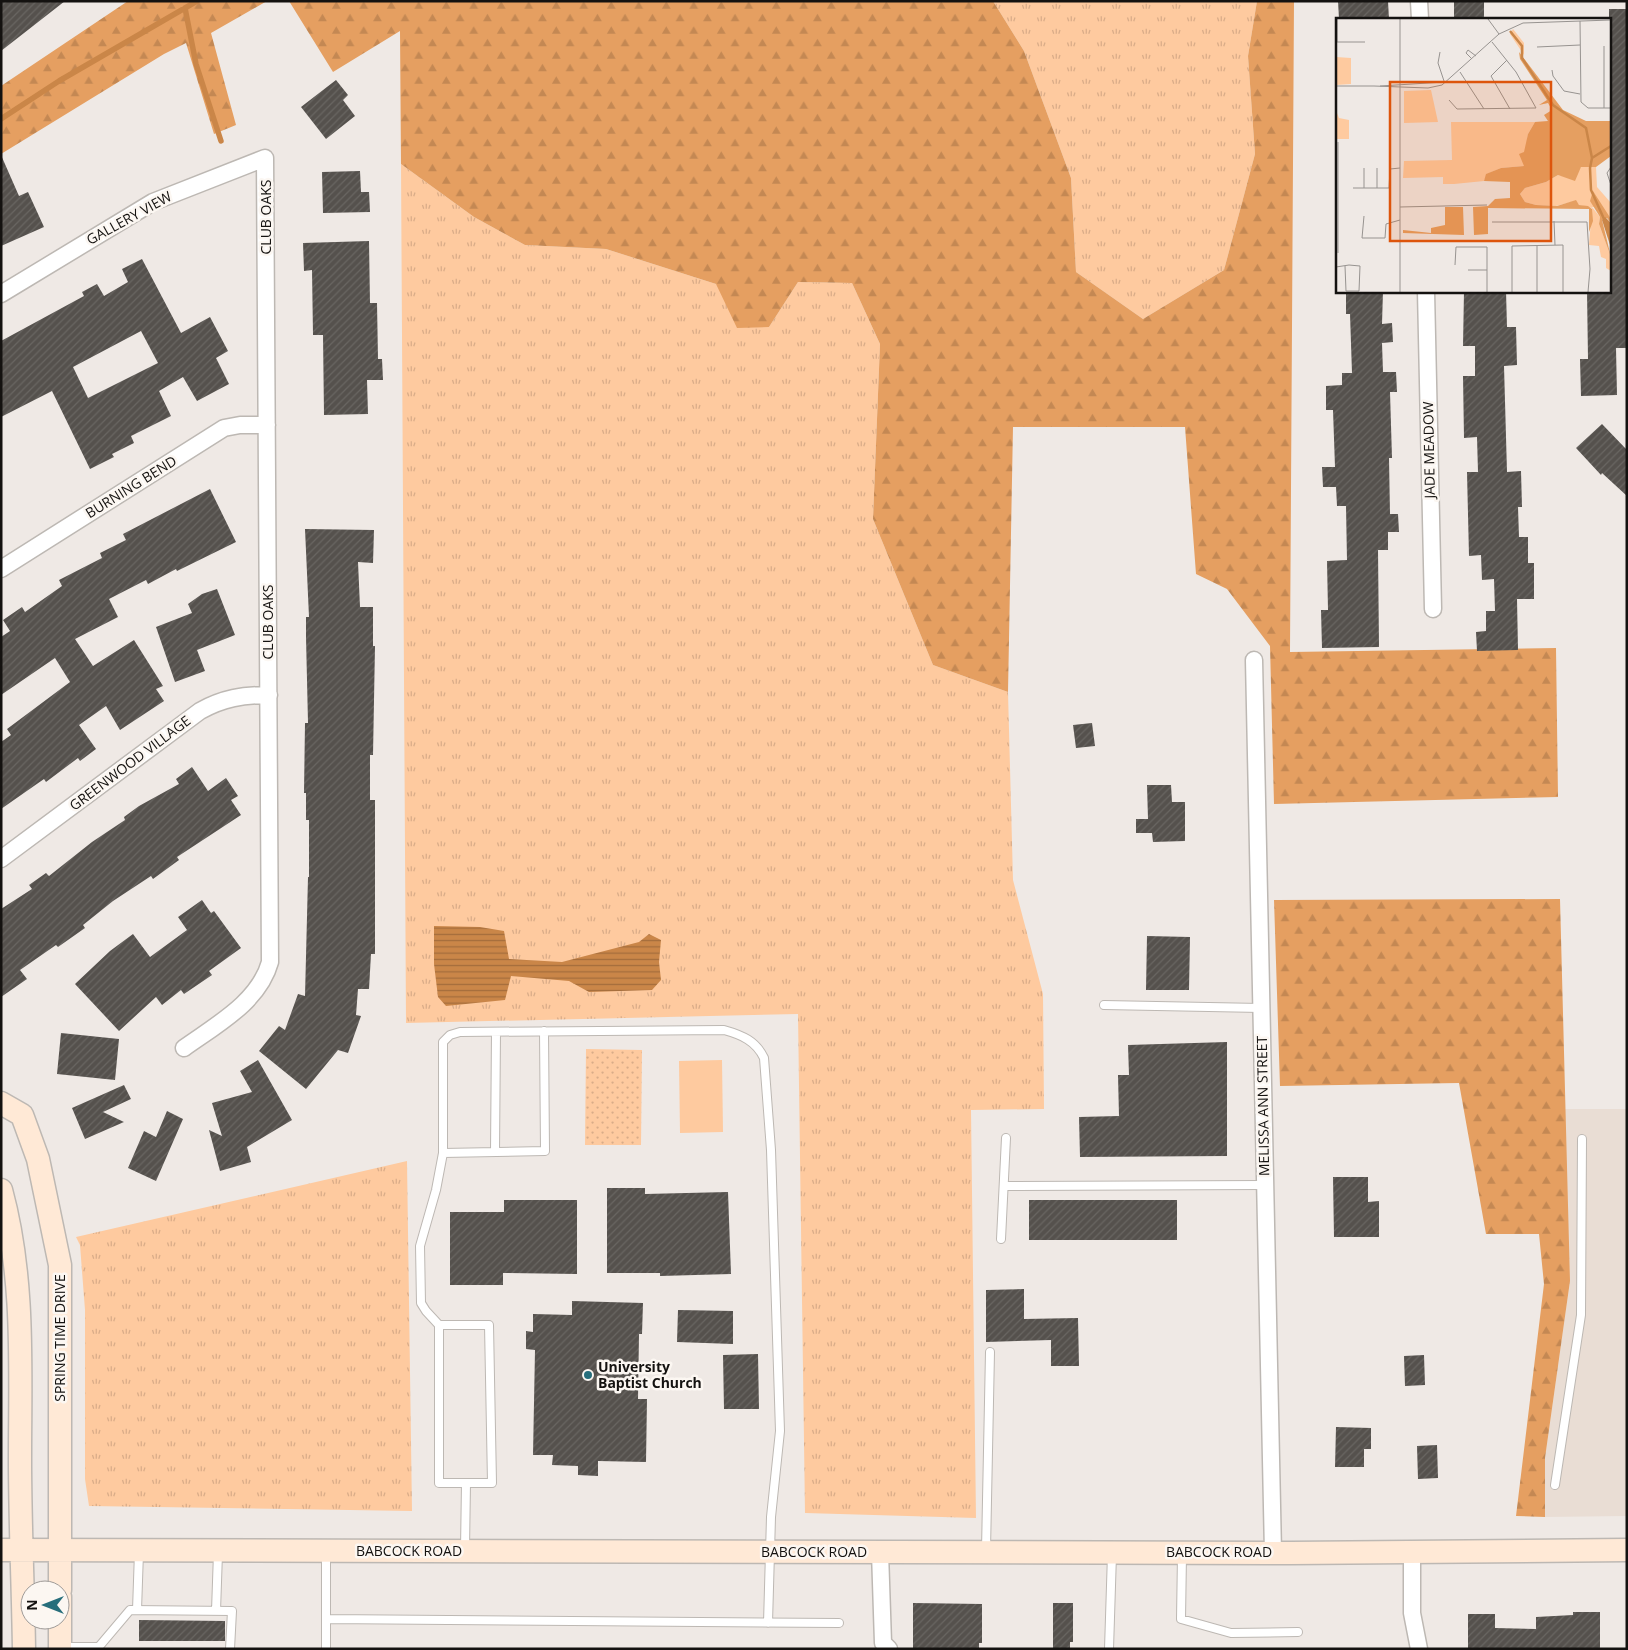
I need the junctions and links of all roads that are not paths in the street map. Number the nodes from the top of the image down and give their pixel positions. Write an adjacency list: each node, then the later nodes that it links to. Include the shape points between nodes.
1 (1419, 1): 2 (street)
2 (1420, 18)
3 (266, 158): 5 (street, GALLERY VIEW, via 154,202); 6 (street, CLUB OAKS)
4 (1426, 292): 8 (street, JADE MEADOW)
5 (1, 294)
6 (267, 425): 7 (street, BURNING BEND, via 224,428); 10 (street, CLUB OAKS)
7 (1, 569)
8 (1433, 609)
9 (1254, 660): 13 (street, MELISSA ANN STREET)
10 (269, 695): 11 (street, GREENWOOD VILLAGE, via 218,701 200,711); 16 (street, CLUB OAKS, via 270,962 259,986 242,1005)
11 (1, 859)
12 (1104, 1005): 13 (lane)
13 (1261, 1008): 22 (street, MELISSA ANN STREET)
14 (544, 1031): 15 (lane); 20 (lane, via 545,1151); 37 (lane, via 724,1030 759,1047 764,1058 780,1431)
15 (496, 1032): 20 (lane); 21 (lane, via 460,1032 443,1042)
16 (184, 1048)
17 (1, 1103): 30 (main road, SPRING TIME DRIVE, via 22,1115 38,1159 60,1265)
18 (1006, 1138): 23 (lane)
19 (1582, 1139): 29 (lane, via 1581,1315)
20 (495, 1152): 21 (lane)
21 (443, 1153): 26 (lane, via 420,1246 421,1303)
22 (1265, 1185): 23 (lane); 42 (street, MELISSA ANN STREET)
23 (1004, 1186): 25 (lane)
24 (1, 1190): 32 (main road, via 15,1264 20,1324)
25 (1001, 1239)
26 (439, 1325): 28 (lane, via 439,1483); 28 (lane, via 490,1325 492,1483)
27 (990, 1352): 39 (lane)
28 (466, 1483): 35 (lane)
29 (1556, 1485)
30 (60, 1550): 32 (main road, BABCOCK ROAD); 33 (main road, BABCOCK ROAD); 44 (main road, SPRING TIME DRIVE)
31 (1627, 1550): 43 (main road, BABCOCK ROAD)
32 (12, 1551): 54 (main road)
33 (140, 1551): 34 (main road, BABCOCK ROAD); 45 (lane)
34 (218, 1551): 36 (main road, BABCOCK ROAD); 46 (lane)
35 (464, 1551): 36 (main road, BABCOCK ROAD); 37 (main road, BABCOCK ROAD)
36 (326, 1552): 47 (lane)
37 (770, 1552): 38 (main road, BABCOCK ROAD); 48 (lane)
38 (880, 1552): 39 (main road, BABCOCK ROAD); 57 (street, via 884,1643)
39 (986, 1552): 40 (main road, BABCOCK ROAD)
40 (1112, 1552): 41 (main road, BABCOCK ROAD); 58 (lane)
41 (1182, 1552): 42 (main road, BABCOCK ROAD); 51 (lane, via 1181,1619 1231,1633)
42 (1274, 1552): 43 (main road, BABCOCK ROAD)
43 (1412, 1552): 59 (street, via 1412,1613)
44 (60, 1580)
45 (137, 1610): 46 (lane); 53 (lane, via 130,1610)
46 (216, 1611): 55 (lane, via 232,1611)
47 (326, 1619): 48 (lane); 56 (lane)
48 (768, 1623): 49 (lane)
49 (839, 1623)
50 (60, 1630): 52 (main road)
51 (1298, 1632)
52 (60, 1648): 53 (lane)
53 (97, 1648)
54 (24, 1649)
55 (230, 1649)
56 (326, 1649)
57 (888, 1649)
58 (1109, 1649)
59 (1419, 1649)

